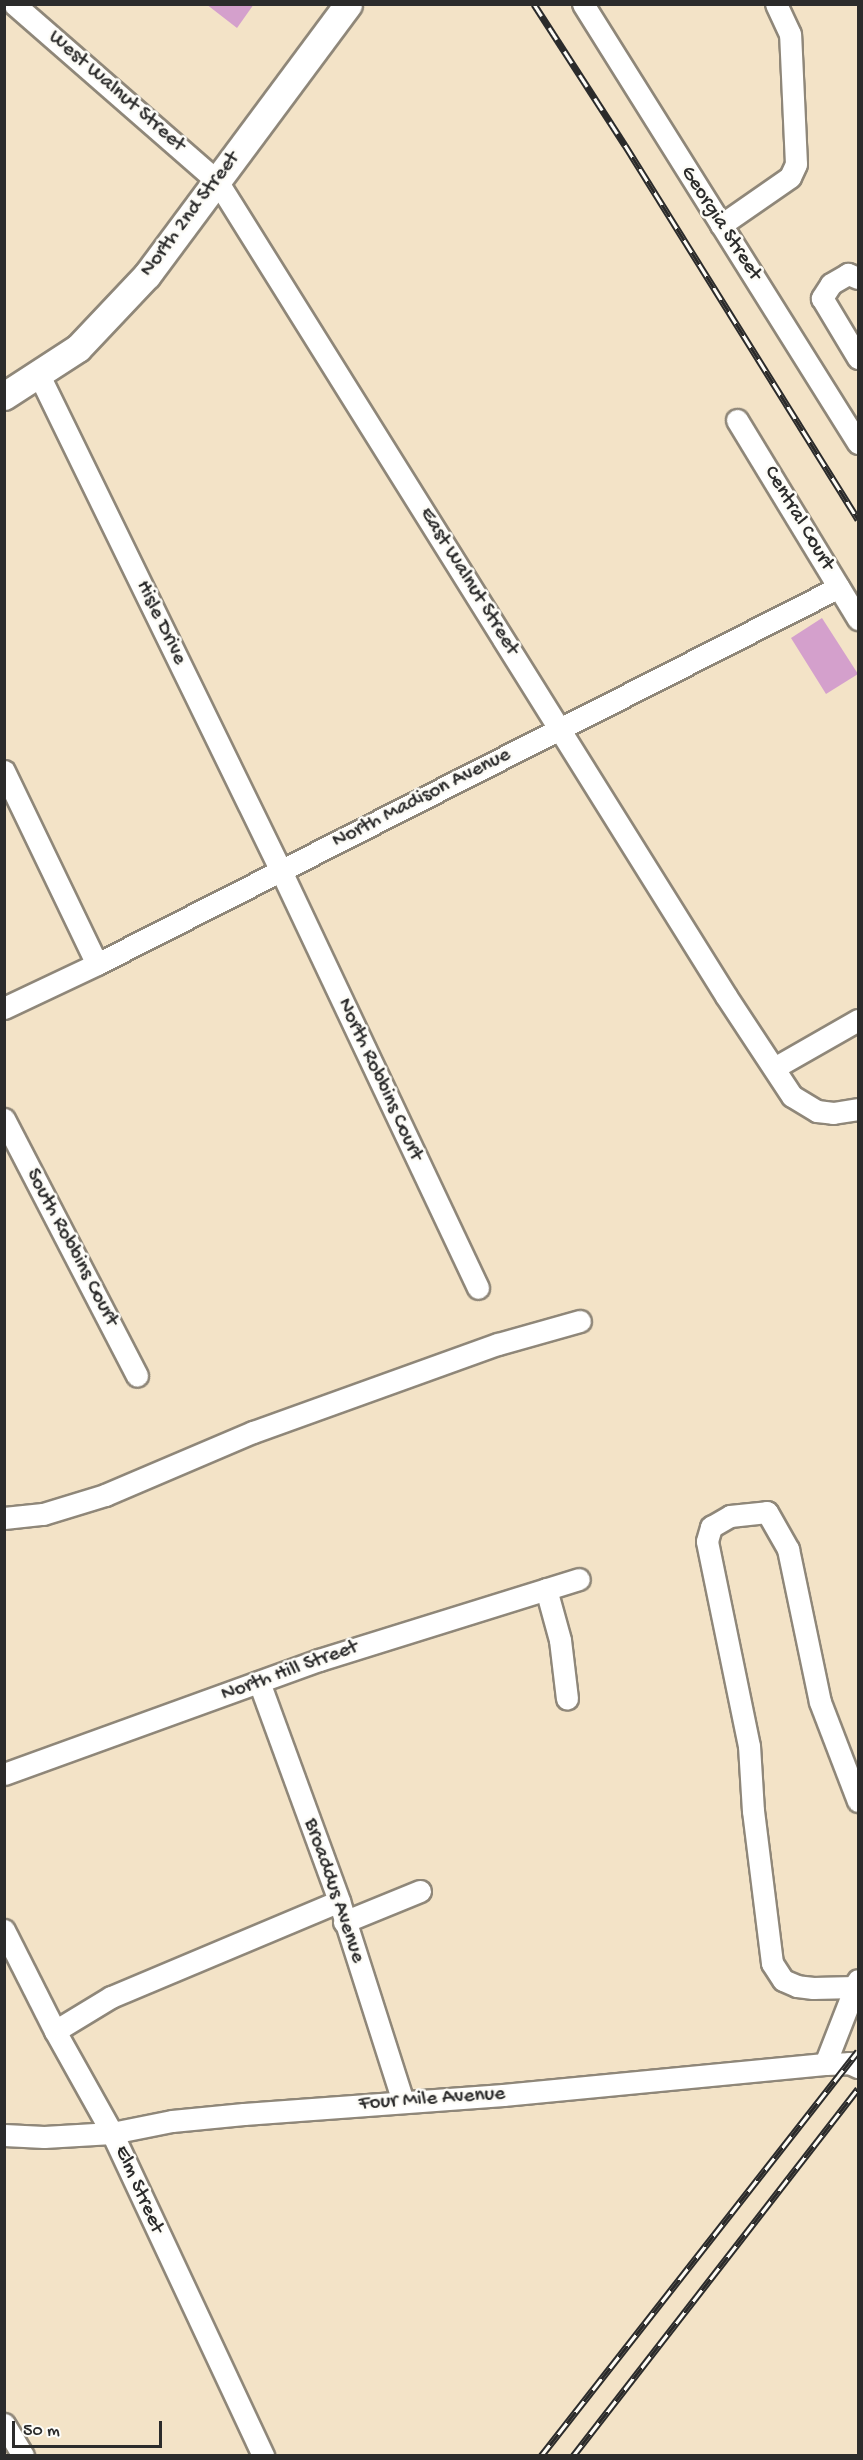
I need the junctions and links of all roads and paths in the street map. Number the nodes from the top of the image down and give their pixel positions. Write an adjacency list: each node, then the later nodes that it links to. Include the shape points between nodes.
1 (14, 4): 5 (street, West Walnut Street)
2 (348, 4): 5 (main road, North 2nd Street)
3 (583, 4): 6 (street, Georgia Street)
4 (776, 4): 6 (street, via 790,34 796,164 790,177)
5 (217, 181): 9 (main road, North 2nd Street, via 147,275 78,348); 15 (street, East Walnut Street)
6 (721, 225): 12 (street, Georgia Street)
7 (858, 278): 8 (street, via 848,274 831,284 822,298)
8 (858, 358)
9 (39, 375): 10 (main road, North 2nd Street); 17 (street, Hisle Drive)
10 (4, 396)
11 (737, 420): 13 (street, Central Court)
12 (858, 443)
13 (839, 587): 14 (street, Central Court); 15 (street, North Madison Avenue)
14 (858, 619)
15 (560, 729): 17 (street, North Madison Avenue); 21 (street, East Walnut Street)
16 (4, 771): 18 (street)
17 (281, 871): 18 (street, North Madison Avenue); 24 (street, North Robbins Court)
18 (97, 964): 19 (street, North Madison Avenue)
19 (4, 1008)
20 (858, 1020): 21 (street)
21 (774, 1068): 22 (street, East Walnut Street, via 792,1096 807,1108 833,1113)
22 (858, 1109)
23 (4, 1119): 26 (street, South Robbins Court)
24 (478, 1288)
25 (580, 1321): 27 (street, via 498,1344 254,1432 105,1495 43,1515)
26 (136, 1376)
27 (4, 1518)
28 (579, 1579): 29 (street, North Hill Street)
29 (546, 1589): 30 (street, North Hill Street, via 418,1627); 31 (street, via 560,1640)
30 (259, 1682): 32 (street, North Hill Street); 35 (street, Broaddus Avenue)
31 (567, 1699)
32 (4, 1774)
33 (858, 1801): 37 (street, via 820,1702 788,1549 766,1512 730,1516 711,1527 707,1541 749,1746 772,1963 783,1980 797,1986)
34 (420, 1891): 35 (street)
35 (342, 1912): 38 (street, via 111,1997); 41 (street, Broaddus Avenue)
36 (4, 1930): 38 (street, Elm Street)
37 (857, 1984): 39 (street)
38 (55, 2031): 42 (street, Elm Street)
39 (825, 2064): 40 (street, Four Mile Avenue, via 849,2063); 41 (street, Four Mile Avenue)
40 (858, 2067)
41 (403, 2102): 42 (street, Four Mile Avenue, via 172,2121)
42 (112, 2133): 43 (street, Four Mile Avenue); 46 (street, Elm Street)
43 (4, 2135)
44 (4, 2424): 45 (street)
45 (23, 2456)
46 (263, 2456)

